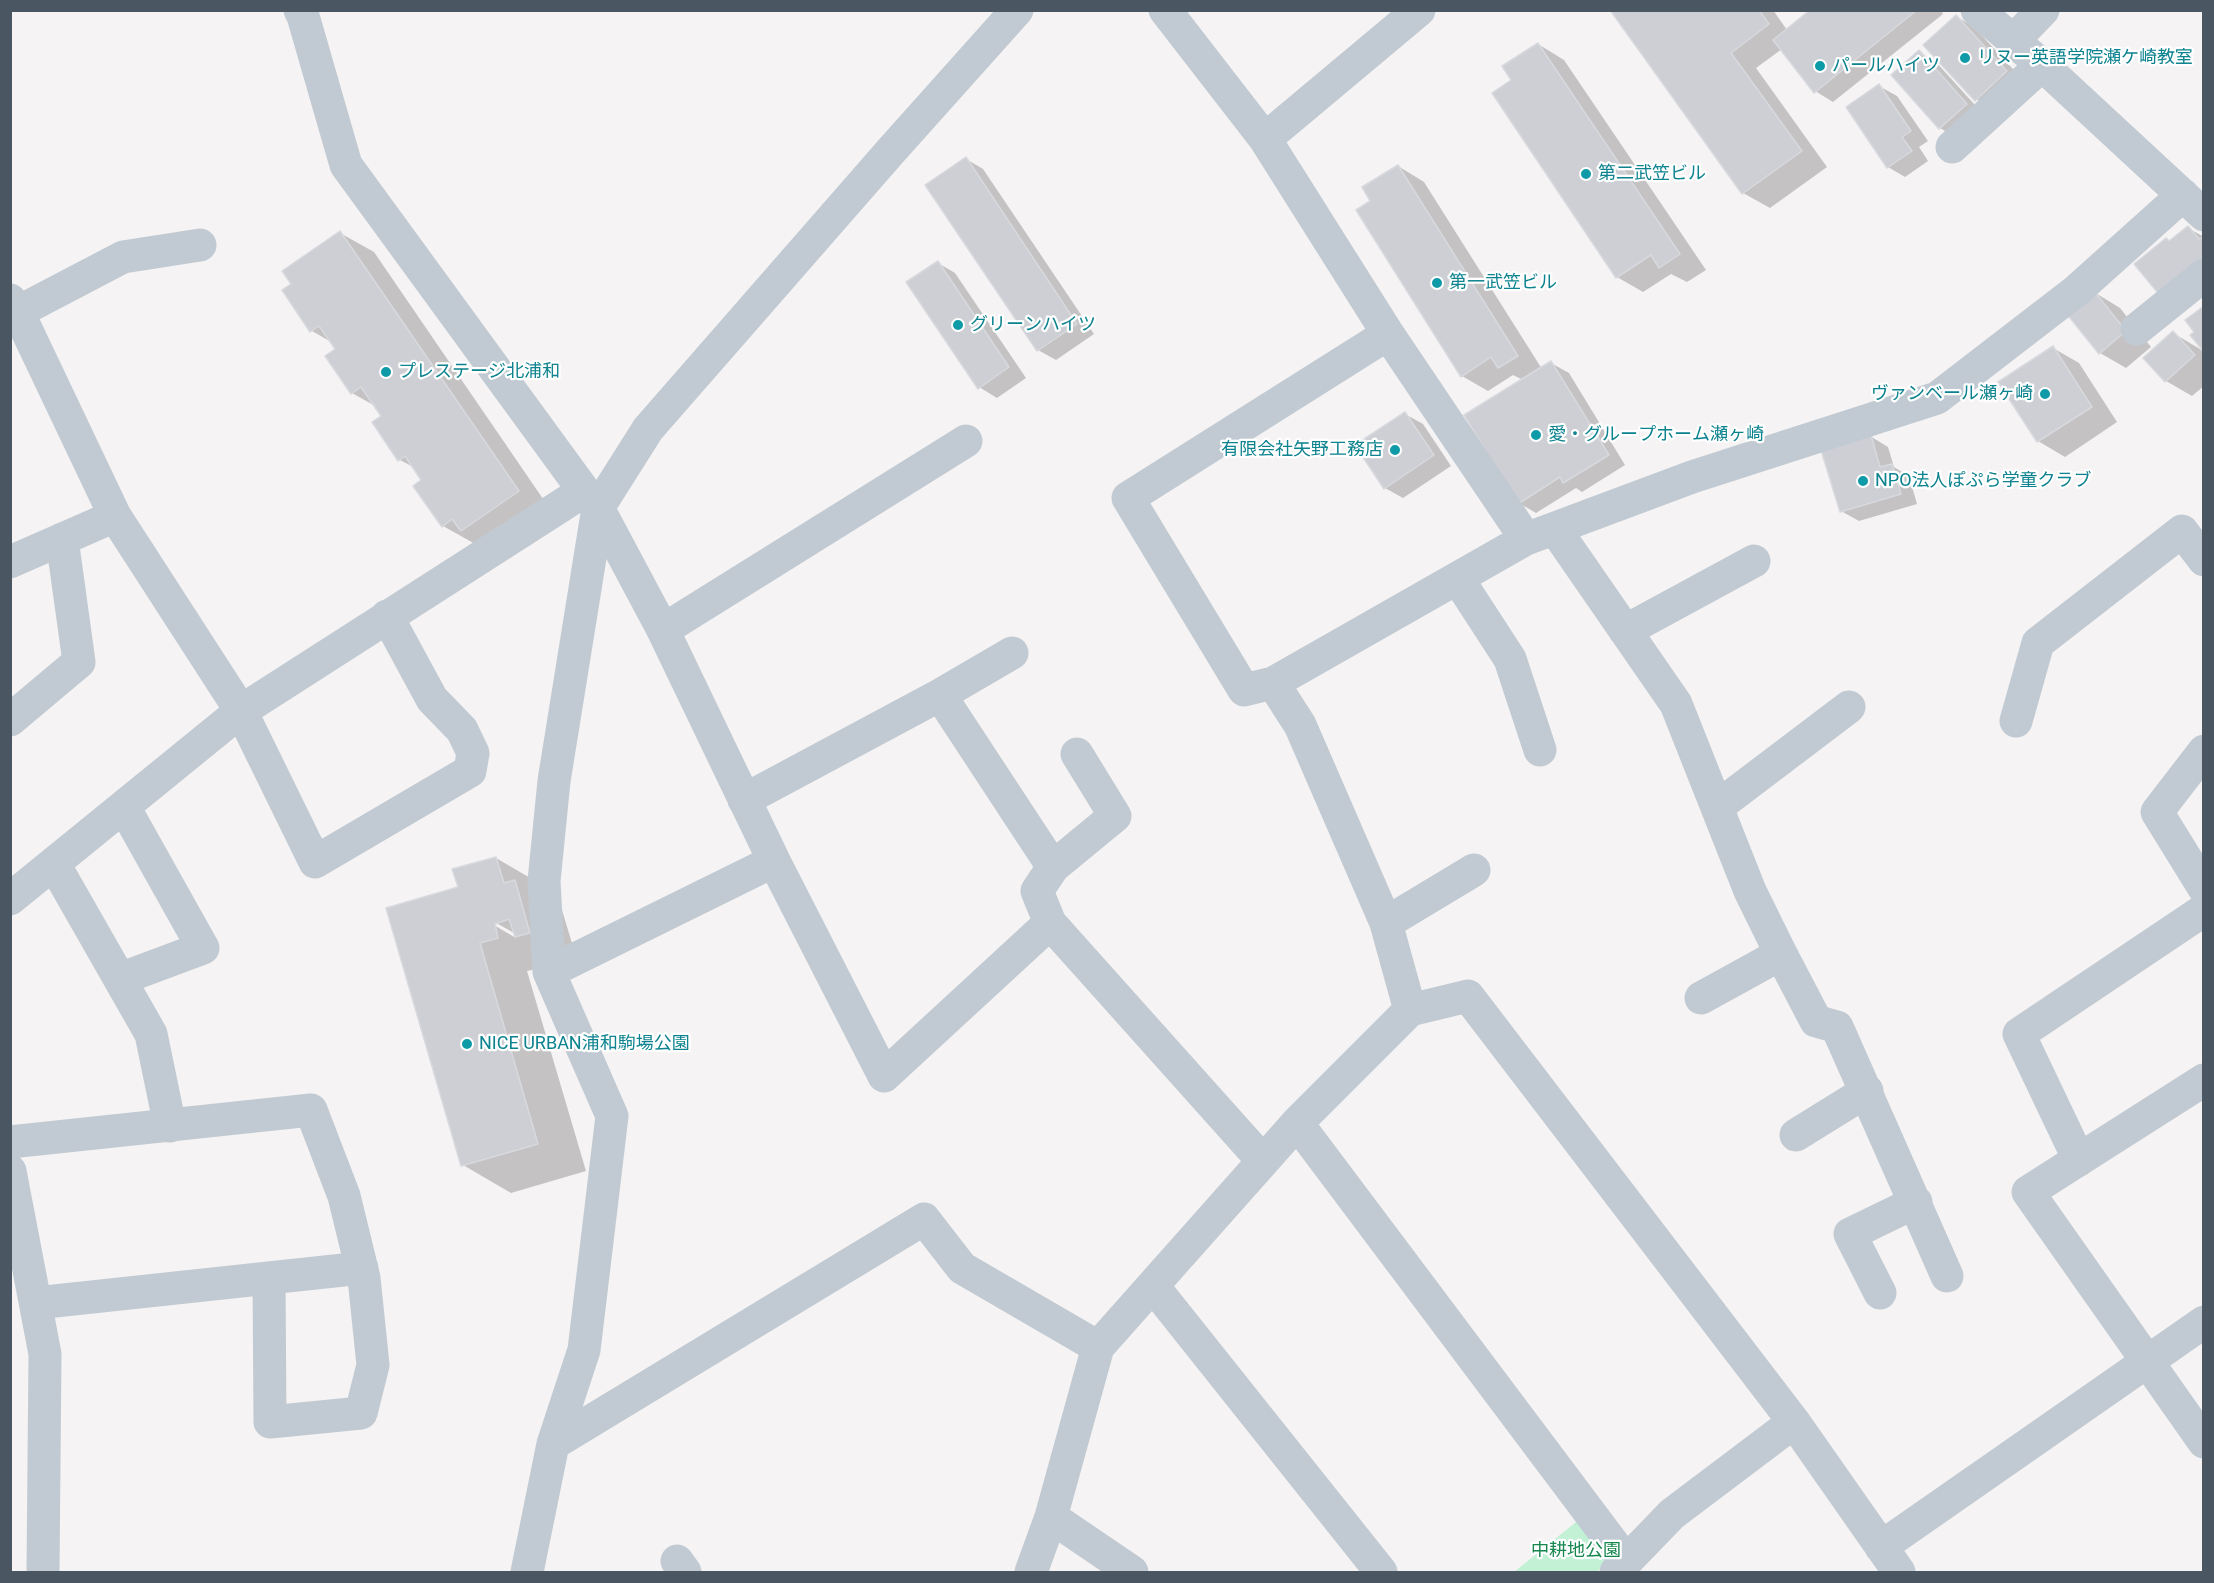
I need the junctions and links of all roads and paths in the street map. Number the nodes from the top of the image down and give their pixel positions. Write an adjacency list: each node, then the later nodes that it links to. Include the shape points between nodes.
1 (1017, 10): 18 (street, via 648,429)
2 (1165, 10): 9 (street)
3 (1419, 10): 9 (street)
4 (1977, 10): 7 (street)
5 (2043, 10): 7 (street)
6 (305, 12): 18 (street, via 346,165)
7 (2013, 41): 8 (street)
8 (2042, 65): 10 (street); 11 (street)
9 (1265, 139): 16 (street)
10 (1952, 147)
11 (2193, 205): 20 (street, via 1937,398 1692,477)
12 (200, 244): 14 (street, via 123,257)
13 (2204, 275): 15 (street)
14 (14, 306): 19 (street)
15 (2137, 329)
16 (1388, 334): 20 (street); 30 (street, via 1128,498 1244,690)
17 (966, 441): 27 (street)
18 (591, 499): 26 (street); 27 (street); 52 (street, via 544,881)
19 (115, 516): 21 (street); 33 (street)
20 (1541, 534): 25 (street); 28 (street)
21 (62, 539): 24 (street); 34 (street, via 79,662)
22 (2204, 560): 35 (street, via 2182,531 2038,643)
23 (1754, 561): 28 (street)
24 (10, 562)
25 (1458, 579): 30 (street); 36 (street, via 1510,659)
26 (387, 616): 33 (street); 33 (street, via 432,699 462,730 472,753 470,771 315,862)
27 (663, 630): 39 (street)
28 (1625, 631): 41 (street, via 1676,704)
29 (1012, 652): 31 (street)
30 (1273, 683): 50 (street, via 1300,725)
31 (940, 695): 39 (street); 44 (street)
32 (1849, 707): 41 (street)
33 (241, 711): 40 (street)
34 (10, 720)
35 (2016, 721)
36 (1540, 750)
37 (2204, 751): 46 (street, via 2157,812)
38 (1077, 754): 44 (street, via 1115,816)
39 (744, 800): 42 (street)
40 (124, 807): 43 (street); 53 (street, via 203,948)
41 (1717, 807): 51 (street)
42 (774, 861): 49 (street, via 884,1076); 52 (street)
43 (54, 864): 47 (street); 53 (street)
44 (1053, 867): 49 (street, via 1037,891)
45 (1474, 870): 50 (street)
46 (2204, 888)
47 (10, 899)
48 (2204, 910): 62 (street, via 2019,1034)
49 (1050, 923): 63 (street)
50 (1386, 923): 55 (street)
51 (1780, 954): 54 (street); 57 (street, via 1816,1021 1838,1028)
52 (549, 972): 77 (street, via 612,1116 584,1350)
53 (120, 980): 59 (street, via 151,1034)
54 (1701, 998)
55 (1410, 1010): 58 (street); 75 (street, via 1468,996)
56 (2204, 1080): 62 (street)
57 (1867, 1091): 60 (street); 65 (street)
58 (1297, 1123): 63 (street); 80 (street)
59 (170, 1126): 61 (street); 66 (street, via 311,1110 344,1196)
60 (1796, 1135)
61 (10, 1143)
62 (2079, 1160): 74 (street, via 2028,1192)
63 (1263, 1161): 69 (street)
64 (10, 1171): 71 (street)
65 (1916, 1202): 67 (street); 70 (street, via 1850,1234)
66 (362, 1268): 68 (street); 68 (street, via 373,1365 361,1413 270,1422)
67 (1947, 1276)
68 (269, 1278): 71 (street)
69 (1153, 1286): 73 (street); 85 (street)
70 (1880, 1293)
71 (36, 1304): 81 (street, via 45,1354)
72 (2204, 1322): 74 (street)
73 (1098, 1347): 77 (street, via 962,1268 924,1219); 78 (street)
74 (2147, 1361): 76 (street); 79 (street)
75 (1794, 1422): 79 (street); 80 (street, via 1672,1514)
76 (2204, 1442)
77 (553, 1444): 82 (street)
78 (1051, 1517): 83 (street); 84 (street)
79 (1890, 1560)
80 (1621, 1567)
81 (44, 1572)
82 (527, 1572)
83 (1031, 1572)
84 (1132, 1572)
85 (1381, 1572)

